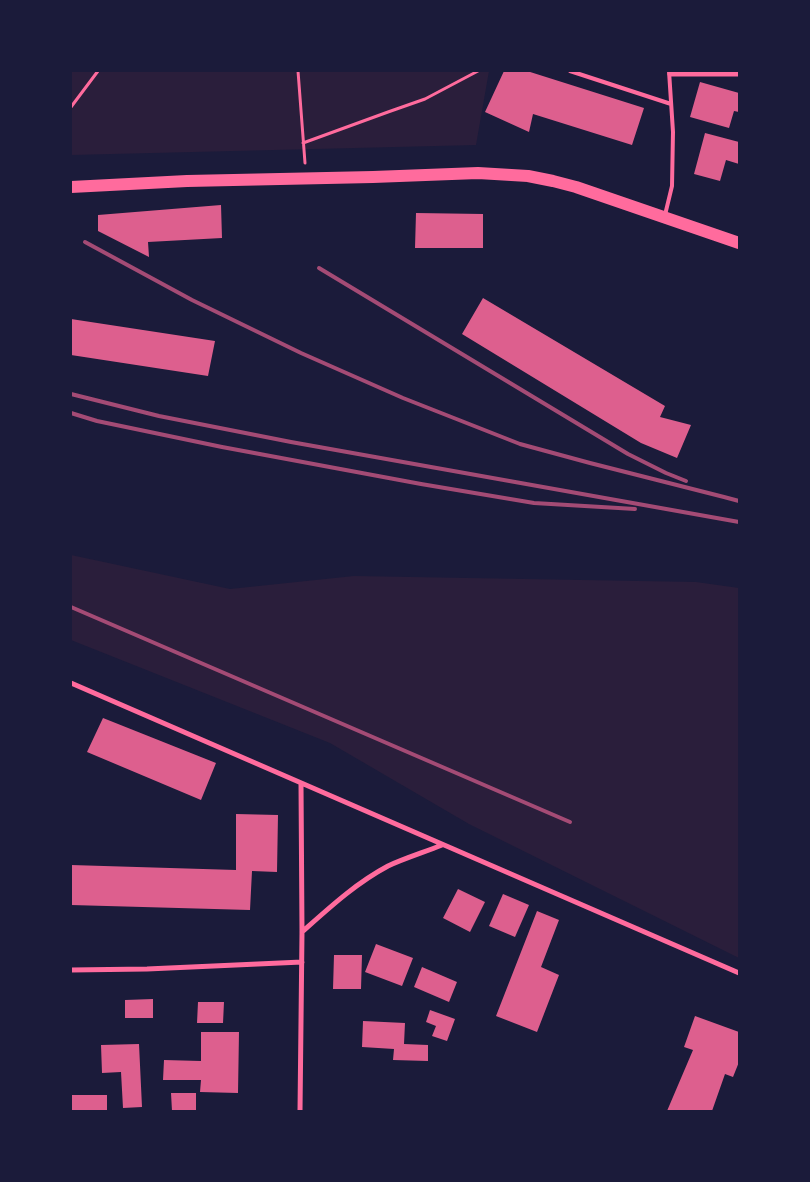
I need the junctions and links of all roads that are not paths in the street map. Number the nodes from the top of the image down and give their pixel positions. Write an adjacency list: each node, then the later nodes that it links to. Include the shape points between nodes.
1 (570, 71): 4 (lane)
2 (669, 72): 3 (street); 4 (lane)
3 (739, 74)
4 (671, 104): 6 (lane, via 672,186)
5 (71, 187): 6 (main road, via 478,173 553,180)
6 (664, 217): 7 (main road)
7 (739, 243)
8 (71, 683): 9 (street)
9 (301, 784): 10 (street); 11 (street)
10 (443, 845): 11 (street, via 364,880); 14 (street)
11 (302, 932): 12 (street)
12 (302, 962): 13 (street, via 147,970); 15 (street)
13 (71, 970)
14 (739, 973)
15 (300, 1111)

